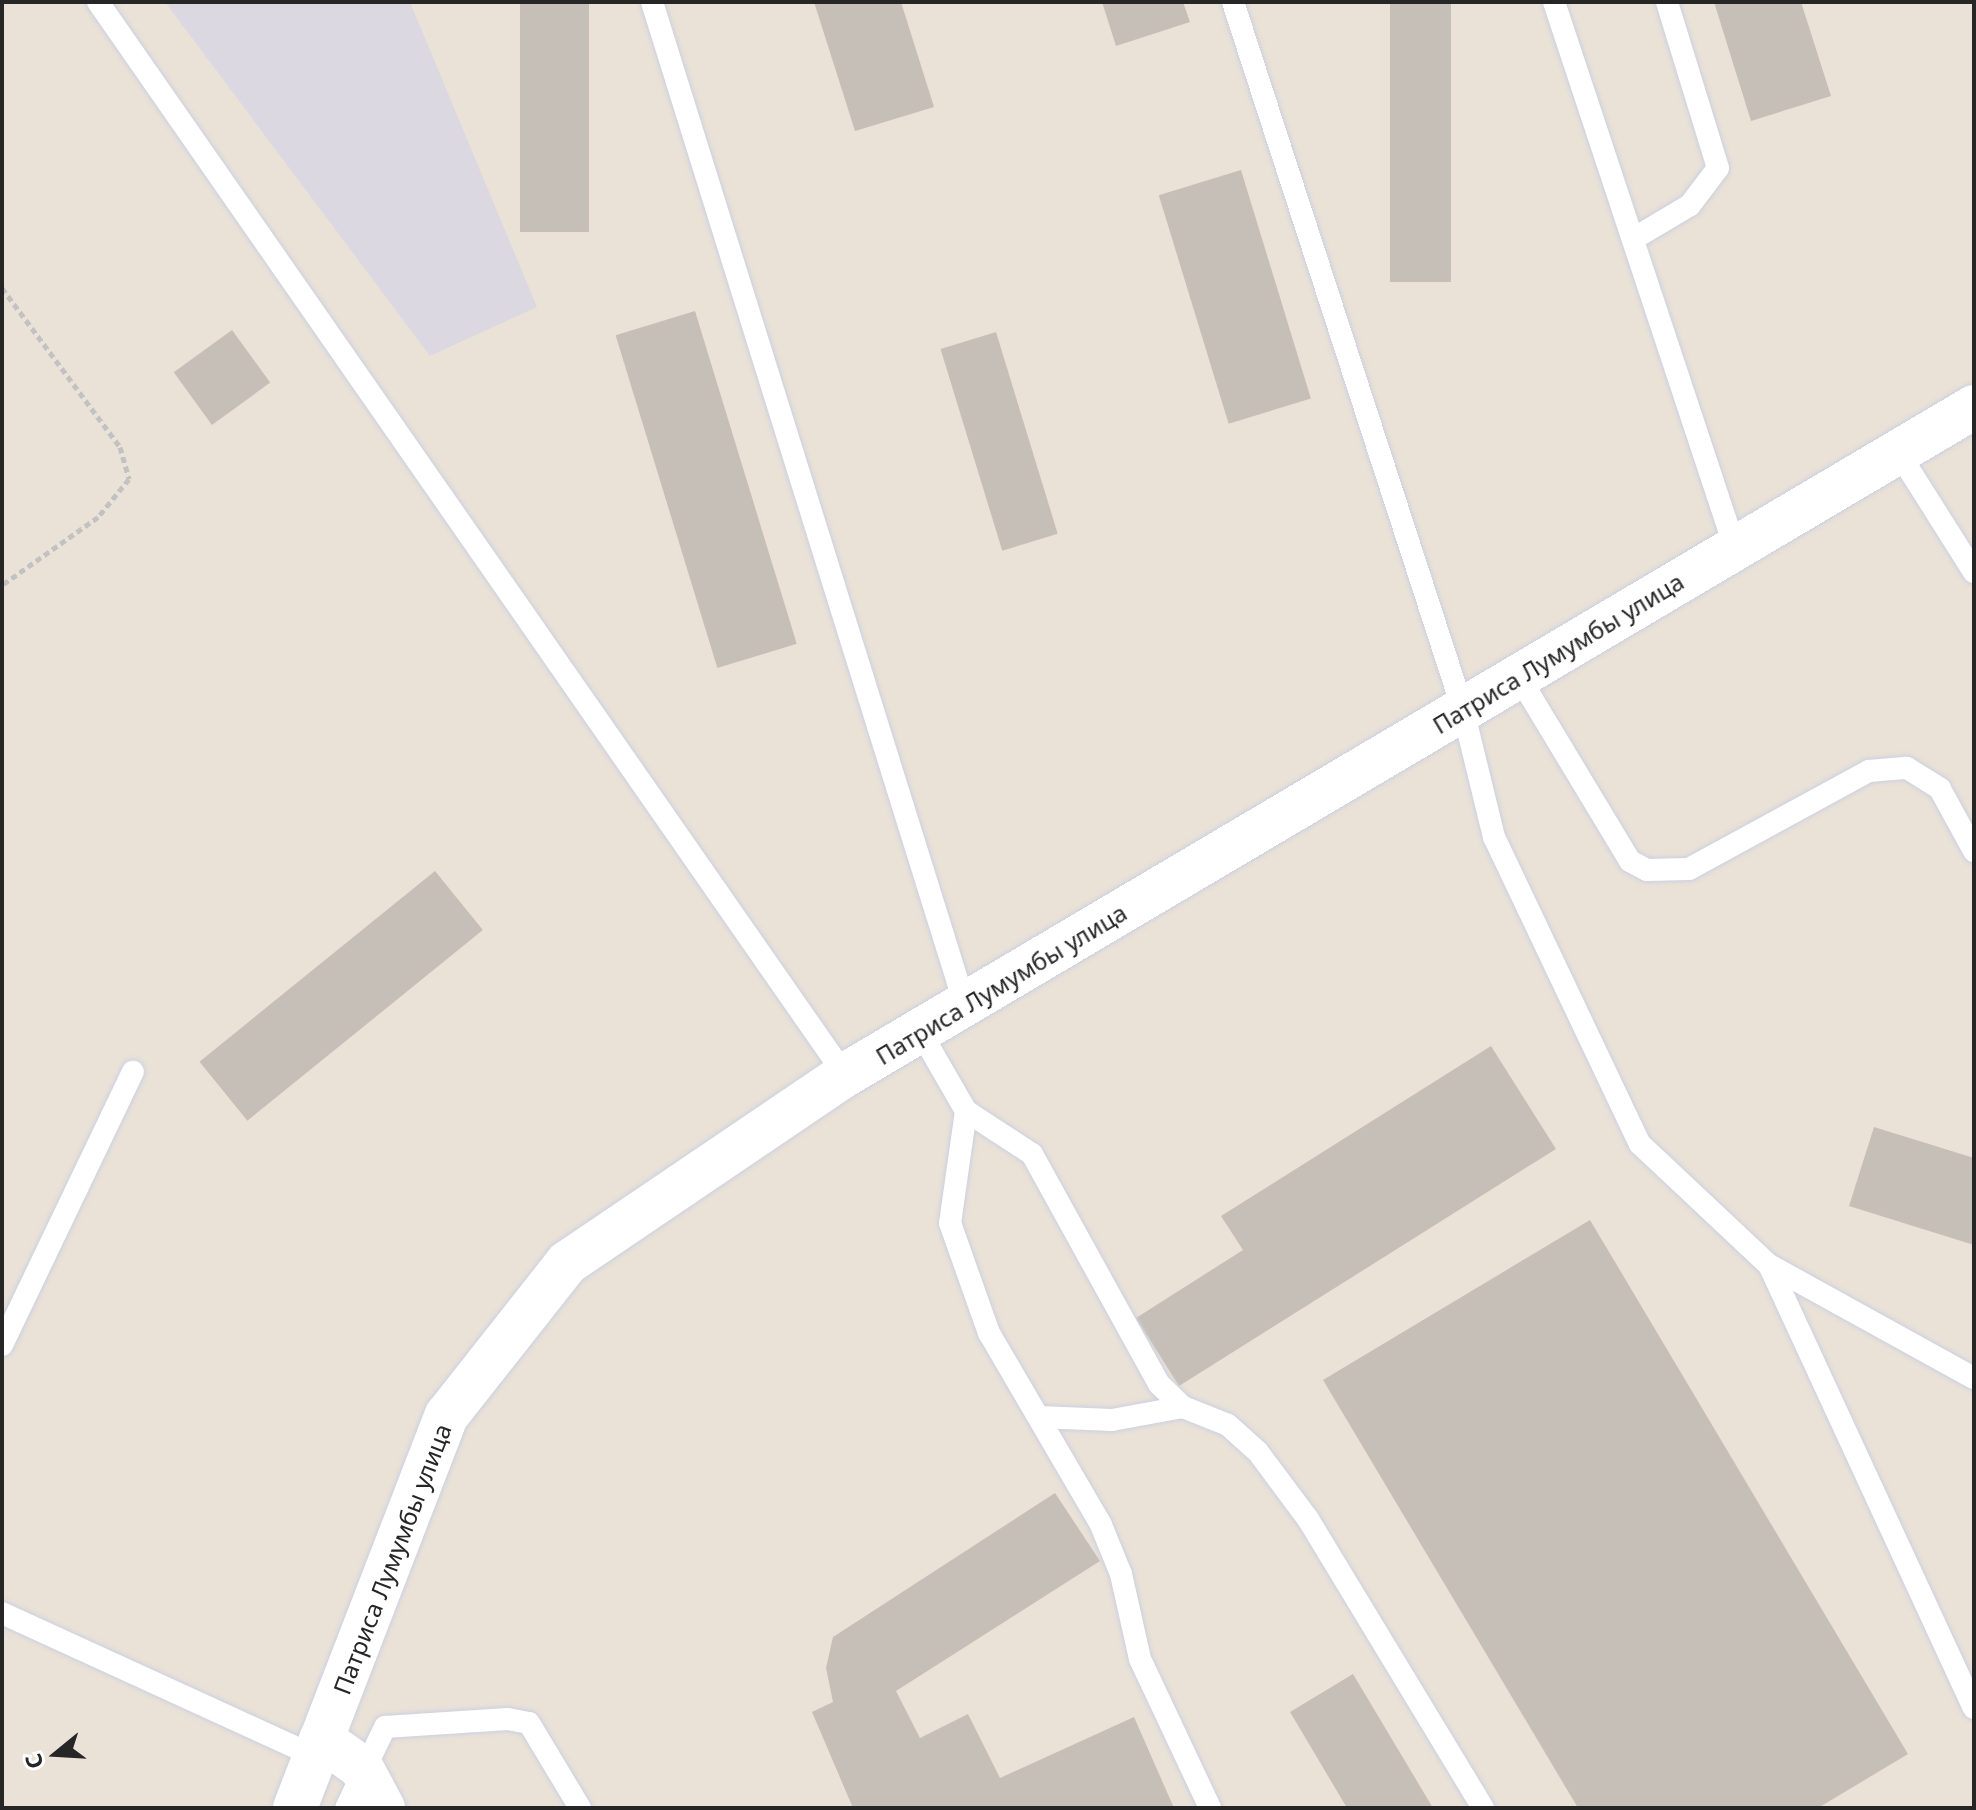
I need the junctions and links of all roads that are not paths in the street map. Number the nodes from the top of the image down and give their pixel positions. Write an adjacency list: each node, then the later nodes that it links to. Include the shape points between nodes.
1 (98, 2): 17 (lane)
2 (652, 2): 14 (lane)
3 (1233, 2): 12 (lane)
4 (1554, 2): 6 (lane)
5 (1667, 2): 6 (lane, via 1718,168 1690,205)
6 (1633, 239): 9 (lane)
7 (1974, 407): 8 (street, Патриса Лумумбы улица)
8 (1898, 452): 9 (street, Патриса Лумумбы улица); 10 (lane)
9 (1735, 548): 11 (street, Патриса Лумумбы улица)
10 (1974, 572)
11 (1519, 677): 12 (street, Патриса Лумумбы улица); 13 (lane, via 1630,861 1647,870 1689,869 1869,771 1907,768 1940,789)
12 (1463, 710): 14 (street, Патриса Лумумбы улица); 19 (lane, via 1494,837 1640,1144)
13 (1974, 851)
14 (965, 1005): 15 (street, Патриса Лумумбы улица)
15 (921, 1033): 17 (street, Патриса Лумумбы улица); 18 (lane)
16 (133, 1072): 20 (lane)
17 (845, 1075): 26 (street, Патриса Лумумбы улица, via 567,1263 447,1415)
18 (966, 1111): 22 (lane, via 1032,1154 1123,1326 1159,1384); 23 (lane, via 950,1223 989,1333)
19 (1769, 1265): 21 (lane); 25 (lane)
20 (2, 1345)
21 (1974, 1378)
22 (1183, 1407): 23 (lane, via 1112,1420); 33 (lane, via 1228,1425 1292,1497)
23 (1039, 1417): 32 (lane, via 1101,1525 1121,1574 1140,1659)
24 (2, 1613): 26 (lane)
25 (1974, 1708)
26 (318, 1748): 27 (street); 28 (street, Патриса Лумумбы улица)
27 (361, 1767): 29 (lane); 30 (street); 31 (lane, via 385,1727 529,1723)
28 (295, 1808)
29 (346, 1808)
30 (383, 1808)
31 (580, 1808)
32 (1210, 1808)
33 (1483, 1808)

